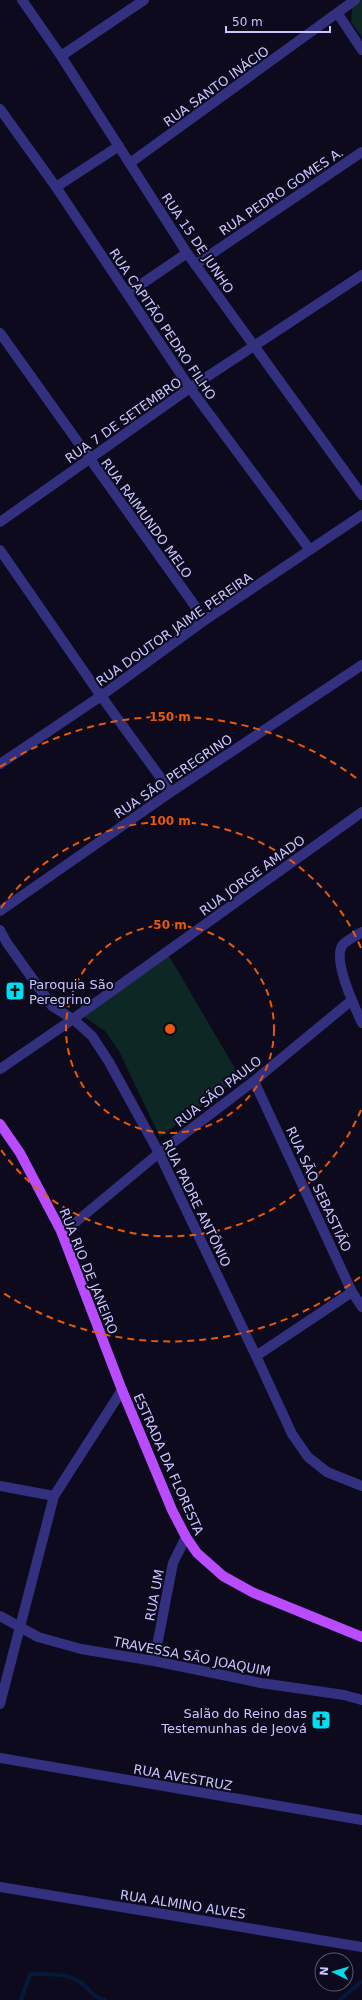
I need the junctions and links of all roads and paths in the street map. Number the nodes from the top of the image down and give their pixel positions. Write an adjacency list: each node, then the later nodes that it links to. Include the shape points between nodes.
1 (22, 0): 6 (street, RUA 15 DE JUNHO)
2 (144, 0): 6 (street)
3 (355, 0): 4 (street, RUA SANTO INÁCIO)
4 (338, 14): 5 (street); 10 (street, RUA SANTO INÁCIO)
5 (362, 50)
6 (60, 56): 8 (street, RUA 15 DE JUNHO)
7 (0, 109): 11 (street, RUA CAPITÃO PEDRO FILHO)
8 (119, 146): 10 (street, RUA 15 DE JUNHO); 11 (street)
9 (362, 152): 13 (street, RUA PEDRO GOMES A.)
10 (130, 163): 12 (street, RUA 15 DE JUNHO)
11 (56, 187): 15 (street, RUA CAPITÃO PEDRO FILHO)
12 (187, 253): 13 (street, RUA 15 DE JUNHO); 15 (street)
13 (195, 265): 17 (street, RUA 15 DE JUNHO)
14 (361, 278): 17 (street, RUA 7 DE SETEMBRO)
15 (127, 294): 18 (street, RUA CAPITÃO PEDRO FILHO)
16 (0, 333): 19 (street, RUA RAIMUNDO MELO)
17 (254, 346): 18 (street, RUA 7 DE SETEMBRO); 20 (street, RUA 15 DE JUNHO)
18 (190, 388): 19 (street, RUA 7 DE SETEMBRO); 24 (street, RUA CAPITÃO PEDRO FILHO)
19 (89, 459): 22 (street, RUA 7 DE SETEMBRO); 25 (street, RUA RAIMUNDO MELO)
20 (362, 495)
21 (362, 515): 24 (street, RUA DOUTOR JAIME PEREIRA)
22 (0, 522)
23 (0, 550): 27 (street)
24 (310, 550): 25 (street, RUA DOUTOR JAIME PEREIRA)
25 (205, 620): 27 (street, RUA DOUTOR JAIME PEREIRA)
26 (362, 665): 29 (street, RUA SÃO PEREGRINO)
27 (101, 696): 28 (street, RUA DOUTOR JAIME PEREIRA); 29 (street)
28 (0, 764)
29 (171, 792): 31 (street, RUA SÃO PEREGRINO)
30 (362, 812): 35 (street, RUA JORGE AMADO)
31 (0, 911)
32 (0, 930): 35 (street, RUA PADRE ANTÔNIO, via 52,1006)
33 (362, 932): 34 (street, via 342,945 339,953)
34 (352, 1000): 36 (street); 38 (street, RUA SÃO PAULO)
35 (72, 1019): 37 (street, RUA JORGE AMADO); 40 (street, RUA PADRE ANTÔNIO, via 92,1036)
36 (362, 1023)
37 (0, 1069)
38 (254, 1081): 40 (street, RUA SÃO PAULO); 42 (street, RUA SÃO SEBASTIÃO)
39 (0, 1124): 41 (main road, RUA RIO DE JANEIRO, via 20,1153)
40 (159, 1153): 41 (street, RUA SÃO PAULO, via 71,1226); 44 (street, RUA PADRE ANTÔNIO)
41 (61, 1231): 45 (main road, RUA RIO DE JANEIRO)
42 (352, 1292): 43 (street, RUA SÃO SEBASTIÃO); 44 (street)
43 (362, 1307)
44 (256, 1356): 47 (street, RUA PADRE ANTÔNIO, via 286,1424 308,1457 327,1472)
45 (122, 1390): 48 (street); 49 (main road, ESTRADA DA FLORESTA, via 172,1510)
46 (0, 1486): 48 (street)
47 (362, 1486)
48 (54, 1496): 51 (street)
49 (186, 1537): 52 (main road, ESTRADA DA FLORESTA, via 197,1553 223,1576 254,1593); 53 (street, RUA UM, via 173,1563)
50 (0, 1616): 51 (street, TRAVESSA SÃO JOAQUIM)
51 (20, 1629): 53 (street, TRAVESSA SÃO JOAQUIM, via 60,1645); 55 (street)
52 (362, 1637)
53 (154, 1661): 54 (street, TRAVESSA SÃO JOAQUIM)
54 (362, 1700)
55 (0, 1704)
56 (0, 1758): 57 (street, RUA AVESTRUZ)
57 (362, 1820)
58 (0, 1887): 59 (street, RUA ALMINO ALVES)
59 (362, 1947)

